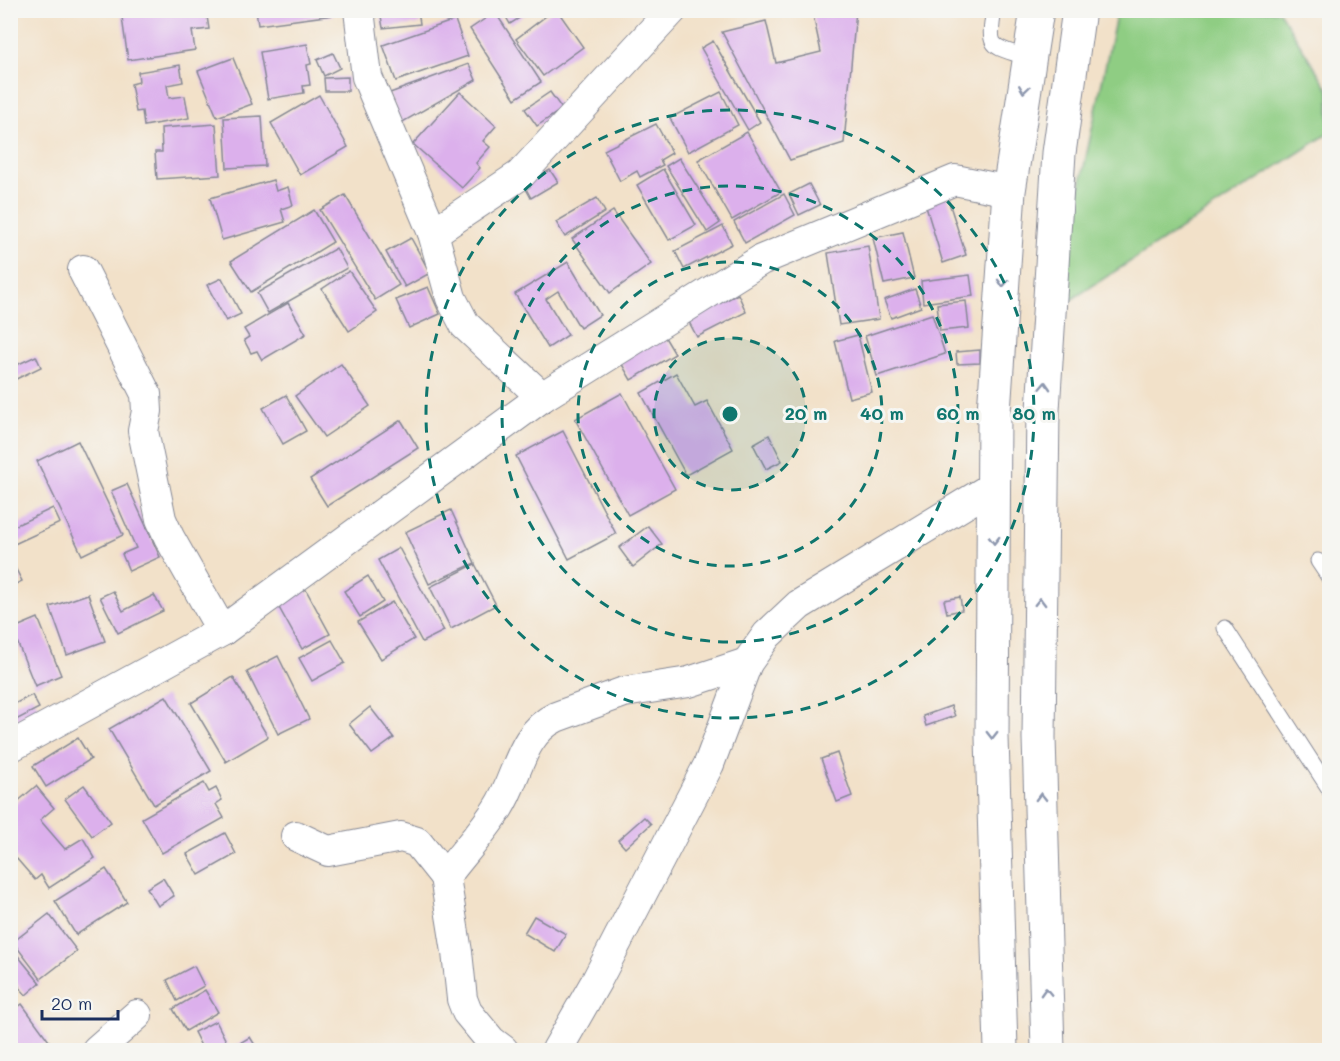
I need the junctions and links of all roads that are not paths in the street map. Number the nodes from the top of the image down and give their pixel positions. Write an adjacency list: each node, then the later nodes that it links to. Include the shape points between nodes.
1 (359, 10): 8 (street, via 367,77)
2 (672, 10): 8 (street, via 520,175)
3 (994, 10): 6 (lane, via 990,37 993,44)
4 (1037, 10): 6 (street)
5 (1079, 10): 26 (street, one-way to 5, via 1039,738 1043,410 1059,153)
6 (1028, 58): 7 (street, one-way to 7)
7 (1009, 191): 10 (street, via 955,180 761,260); 11 (street, one-way to 11, via 994,412)
8 (433, 233): 10 (street, via 451,298 465,325)
9 (83, 270): 15 (street, via 146,394 143,431 161,519)
10 (542, 397): 15 (street)
11 (994, 486): 16 (street, via 799,605 767,634); 25 (street, one-way to 25, via 992,737)
12 (1318, 561): 13 (lane)
13 (1329, 579)
14 (1225, 628): 18 (lane)
15 (222, 631): 17 (street)
16 (747, 663): 20 (street, via 689,682 624,692 546,722 521,753 499,807); 24 (street, via 709,764)
17 (10, 747)
18 (1329, 790)
19 (296, 837): 20 (street, via 328,851 401,837 417,842)
20 (445, 877): 23 (street, via 462,999 467,1012)
21 (137, 1015): 22 (street)
22 (97, 1050)
23 (503, 1050)
24 (557, 1050)
25 (1001, 1050)
26 (1048, 1050)

